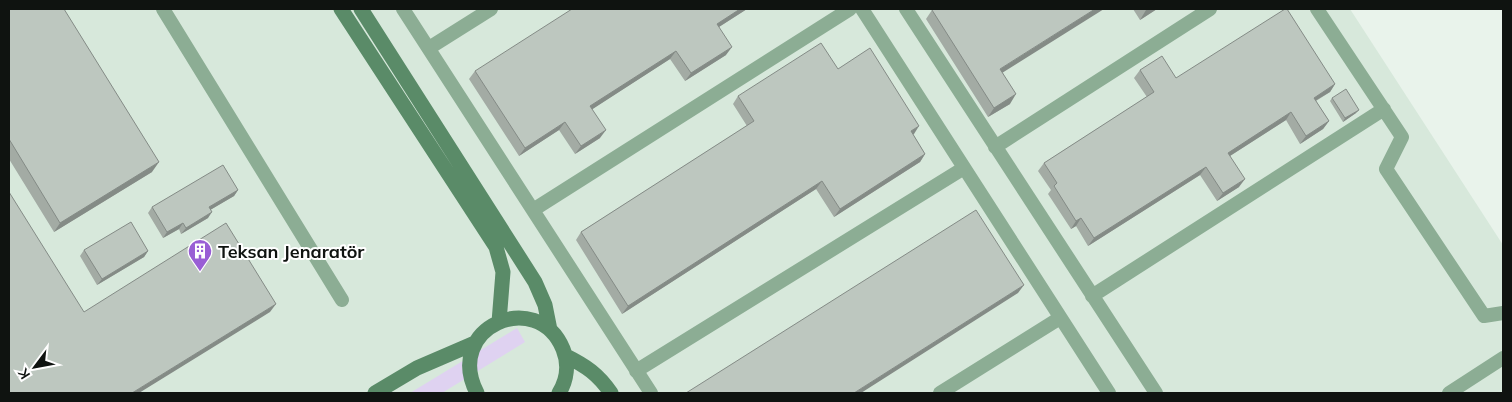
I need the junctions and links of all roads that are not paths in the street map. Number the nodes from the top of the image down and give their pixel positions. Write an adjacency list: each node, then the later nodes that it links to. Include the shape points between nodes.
1 (163, 9): 17 (lane)
2 (341, 9): 20 (main road, via 496,247 503,272)
3 (361, 9): 21 (main road, via 535,282 545,305)
4 (403, 9): 11 (lane)
5 (491, 9): 11 (lane)
6 (850, 9): 15 (lane)
7 (862, 9): 14 (lane)
8 (906, 9): 13 (lane)
9 (1210, 9): 13 (lane)
10 (1317, 9): 12 (lane)
11 (429, 48): 15 (lane)
12 (1384, 110): 16 (lane); 18 (lane, via 1402,137 1386,169 1484,316)
13 (995, 147): 16 (lane)
14 (964, 168): 19 (lane); 25 (lane)
15 (533, 210): 25 (lane)
16 (1092, 296): 33 (lane)
17 (342, 300)
18 (1503, 313)
19 (1060, 318): 31 (lane); 32 (lane)
20 (498, 322): 21 (main road, via 526,318); 22 (main road)
21 (550, 330): 23 (main road)
22 (475, 344): 26 (main road, via 417,368); 27 (main road, via 469,370)
23 (566, 356): 28 (main road, via 567,370); 29 (main road, via 586,366)
24 (1503, 358): 34 (lane)
25 (636, 371): 30 (lane)
26 (375, 393)
27 (477, 393)
28 (560, 393)
29 (611, 393)
30 (651, 393)
31 (940, 393)
32 (1109, 393)
33 (1156, 393)
34 (1449, 393)

